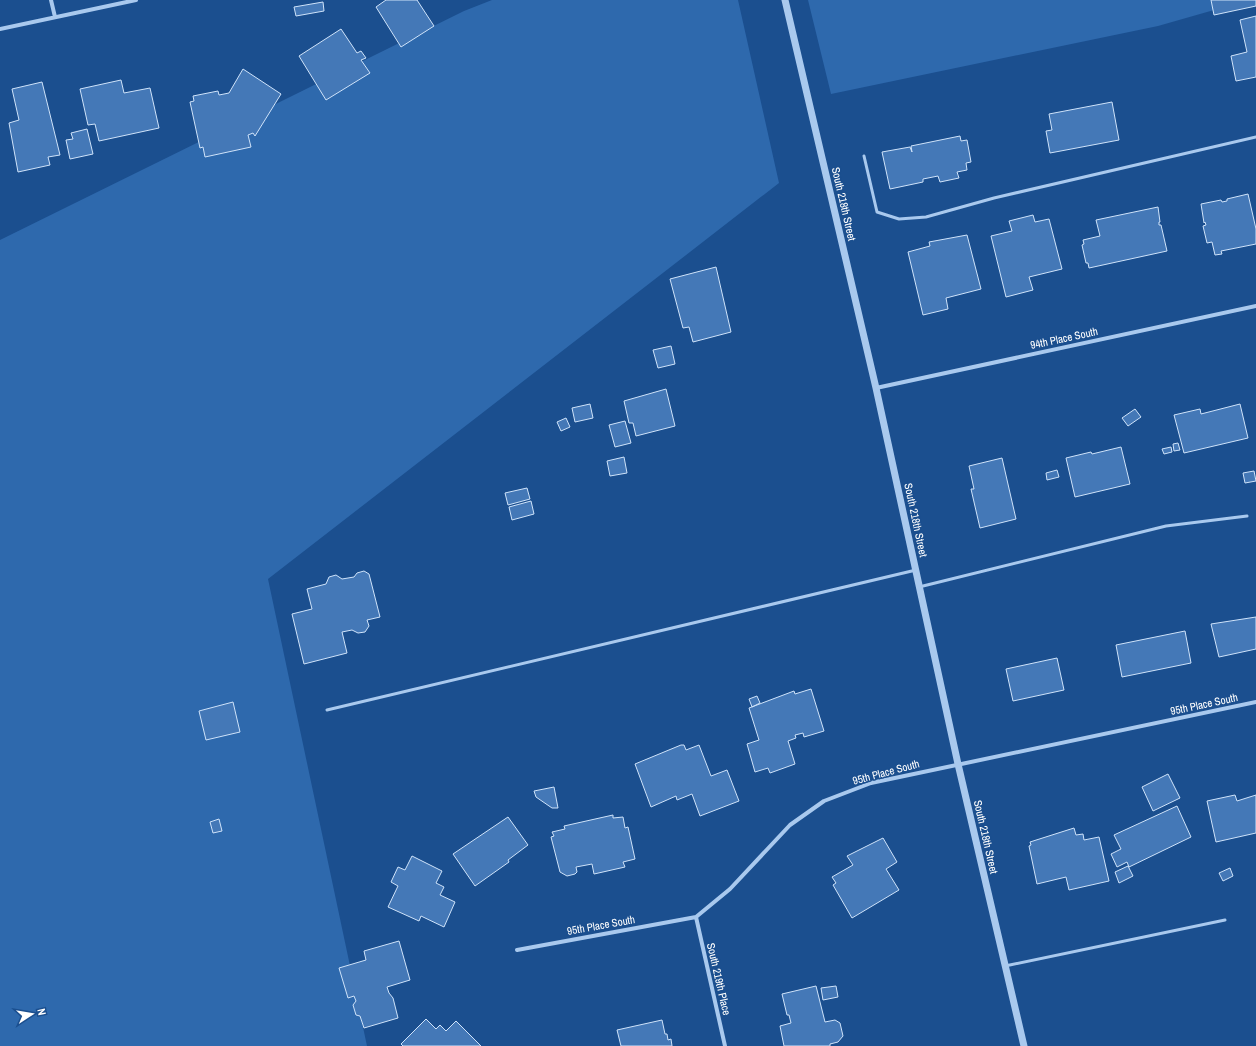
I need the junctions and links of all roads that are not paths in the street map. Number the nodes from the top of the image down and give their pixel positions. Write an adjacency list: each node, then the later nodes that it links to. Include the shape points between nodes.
1 (51, 0): 4 (street)
2 (136, 0): 4 (street)
3 (785, 0): 9 (street, South 218th Street)
4 (55, 17): 5 (street)
5 (0, 29)
6 (1256, 137): 7 (lane, via 994,198 926,217 899,220 877,212)
7 (864, 156)
8 (1256, 306): 9 (street, 94th Place South)
9 (876, 388): 11 (street, South 218th Street)
10 (1247, 516): 12 (lane, via 1166,526)
11 (916, 570): 12 (street, South 218th Street); 14 (lane)
12 (919, 587): 15 (street, South 218th Street)
13 (1256, 702): 15 (street, 95th Place South)
14 (327, 710)
15 (958, 764): 16 (street, 95th Place South, via 871,783 824,801 790,825 730,889); 19 (street, South 218th Street)
16 (696, 916): 18 (street, 95th Place South); 20 (street, South 219th Place)
17 (1225, 920): 19 (lane)
18 (517, 950)
19 (1005, 966): 21 (street, South 218th Street)
20 (725, 1046)
21 (1024, 1046)

